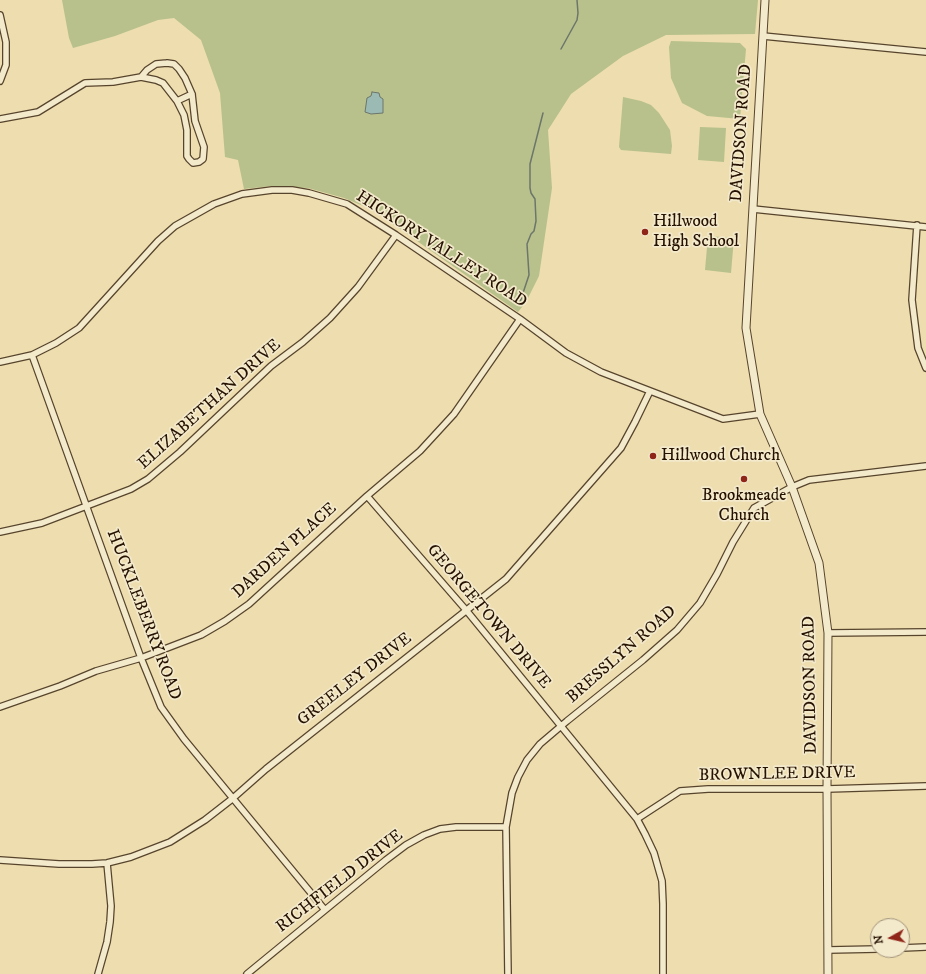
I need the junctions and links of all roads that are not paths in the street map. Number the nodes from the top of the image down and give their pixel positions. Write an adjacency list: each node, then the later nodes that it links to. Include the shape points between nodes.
1 (765, 0): 3 (street, DAVIDSON ROAD)
2 (0, 15): 6 (street, via 6,42 6,65)
3 (763, 36): 4 (street); 10 (street, DAVIDSON ROAD)
4 (926, 52)
5 (142, 77): 7 (street, via 156,64 174,64 185,78); 8 (street, via 163,83); 9 (street, via 85,83 38,112)
6 (0, 81)
7 (192, 94): 8 (street); 8 (street, via 195,121 204,147 203,159 199,162 193,162 187,156 187,130 184,115)
8 (177, 101)
9 (0, 119)
10 (753, 209): 11 (street); 19 (street, DAVIDSON ROAD, via 746,328)
11 (917, 226): 12 (street); 17 (street, via 912,300 918,348)
12 (926, 227)
13 (396, 235): 14 (street, HICKORY VALLEY ROAD); 15 (street, HICKORY VALLEY ROAD, via 347,204 309,193 272,190 242,194 214,204 176,226 158,241 79,328); 23 (street, ELIZABETHAN DRIVE, via 358,287 330,318 271,366 180,452 140,484)
14 (520, 320): 18 (street, HICKORY VALLEY ROAD, via 566,353 601,372); 22 (street, DARDEN PLACE, via 454,414 408,462)
15 (32, 355): 16 (street, HICKORY VALLEY ROAD); 23 (street, HUCKLEBERRY ROAD)
16 (0, 362)
17 (926, 368)
18 (650, 391): 19 (street, HICKORY VALLEY ROAD, via 722,419); 25 (street, GREELEY DRIVE, via 621,448 506,579)
19 (760, 414): 21 (street, DAVIDSON ROAD)
20 (926, 466): 21 (street, BRESSLYN ROAD, via 810,480)
21 (792, 487): 27 (street, DAVIDSON ROAD, via 819,563); 30 (street, BRESSLYN ROAD, via 754,508 732,542 700,603 676,630)
22 (367, 496): 25 (street, GEORGETOWN DRIVE); 28 (street, DARDEN PLACE, via 249,604 201,635)
23 (87, 505): 24 (street, ELIZABETHAN DRIVE, via 42,523); 28 (street, HUCKLEBERRY ROAD)
24 (0, 532)
25 (466, 610): 30 (street, GEORGETOWN DRIVE); 33 (street, GREELEY DRIVE)
26 (926, 632): 27 (street)
27 (828, 633): 32 (street, DAVIDSON ROAD)
28 (141, 658): 29 (street, DARDEN PLACE, via 96,671); 33 (street, HUCKLEBERRY ROAD, via 167,718)
29 (0, 707)
30 (561, 726): 34 (street, GEORGETOWN DRIVE); 35 (street, BRESSLYN ROAD, via 527,760 512,793)
31 (926, 786): 32 (street, BROWNLEE DRIVE)
32 (827, 789): 34 (street, BROWNLEE DRIVE, via 680,791); 42 (street, DAVIDSON ROAD)
33 (232, 798): 37 (street, GREELEY DRIVE, via 205,820 170,842 131,857); 38 (street, HUCKLEBERRY ROAD)
34 (636, 819): 46 (street, GEORGETOWN DRIVE, via 654,853 662,881)
35 (506, 827): 38 (street, RICHFIELD DRIVE, via 456,827 424,835 386,860); 45 (street, BRESSLYN ROAD)
36 (0, 860): 37 (street, GREELEY DRIVE, via 59,864)
37 (106, 863): 43 (street, via 111,906 110,922)
38 (325, 910): 44 (street, RICHFIELD DRIVE)
39 (910, 948): 40 (street)
40 (926, 948)
41 (870, 949): 42 (street)
42 (828, 950): 47 (street, DAVIDSON ROAD)
43 (98, 974)
44 (247, 974)
45 (508, 974)
46 (663, 974)
47 (828, 974)

